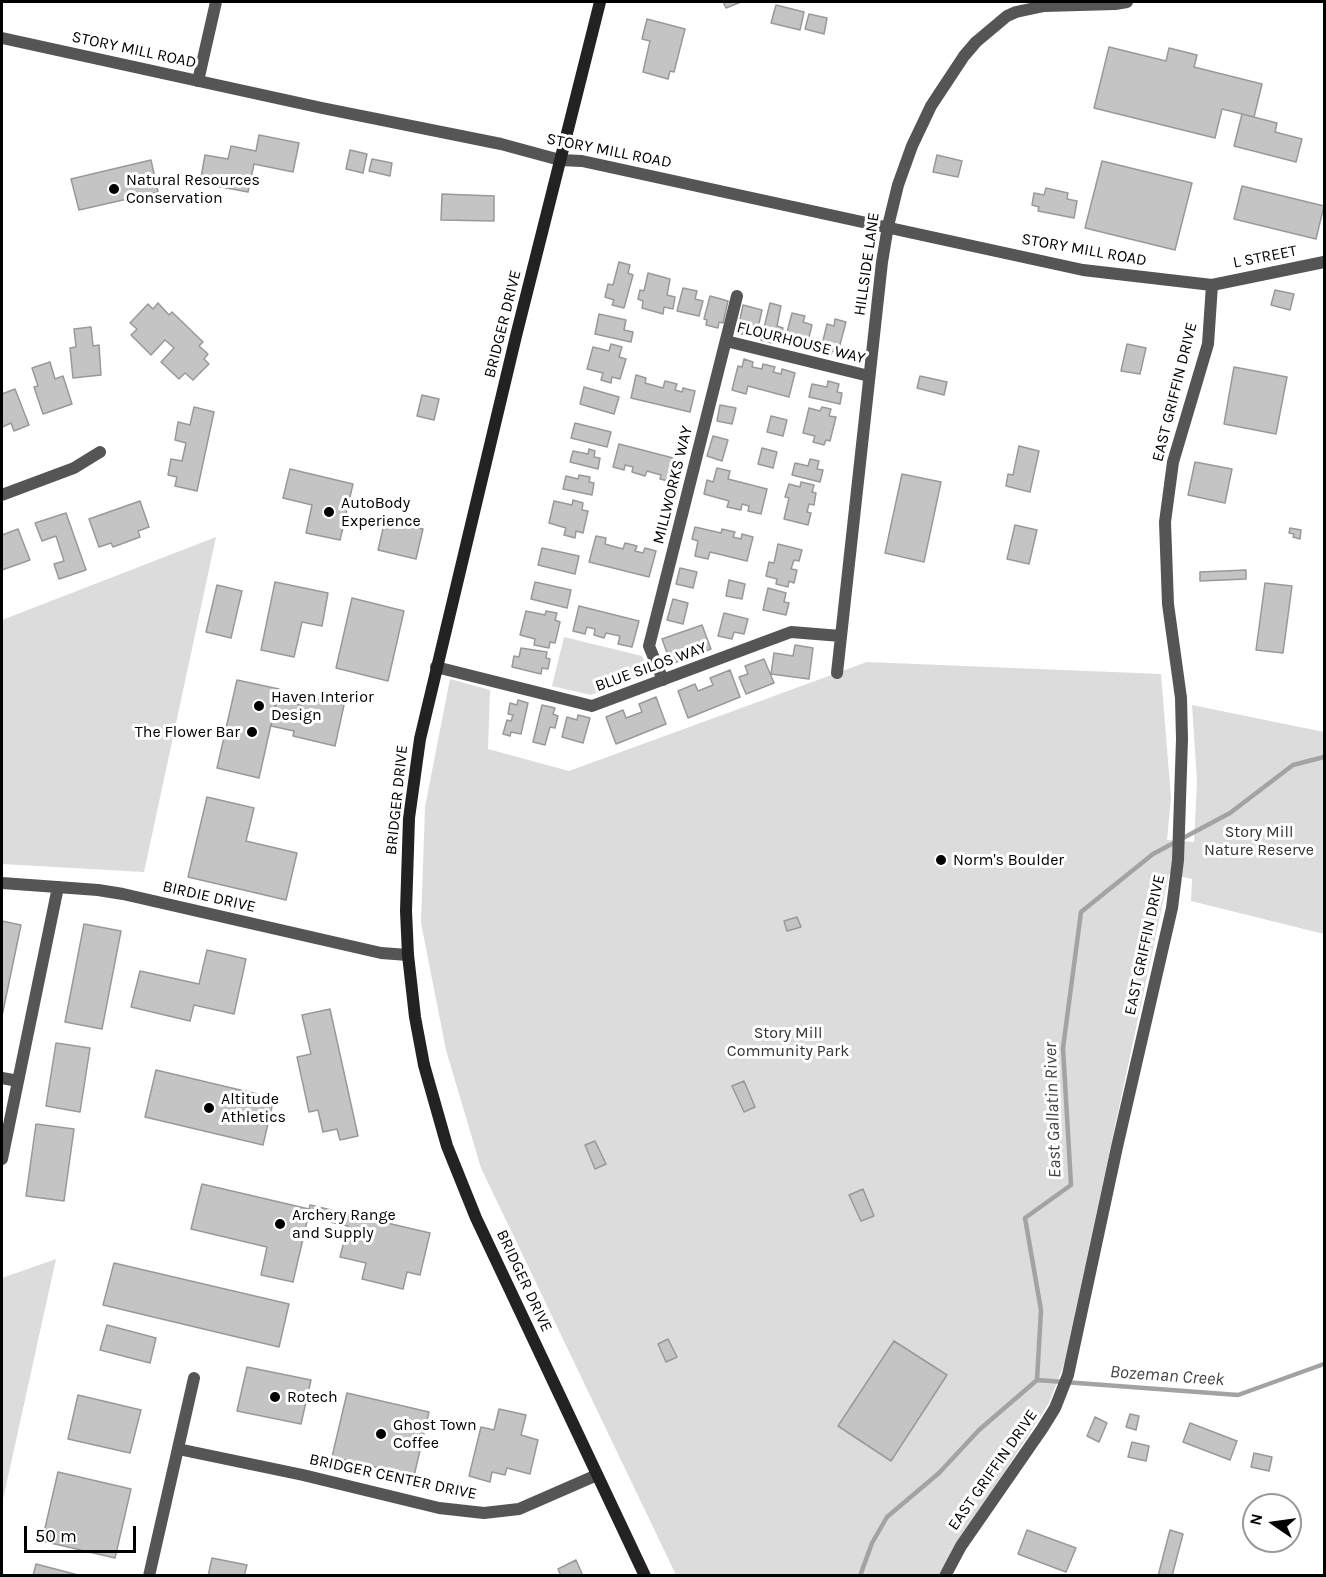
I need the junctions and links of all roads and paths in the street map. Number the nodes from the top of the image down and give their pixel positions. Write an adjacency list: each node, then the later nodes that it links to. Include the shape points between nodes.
1 (216, 2): 5 (street)
2 (600, 2): 6 (main road, BRIDGER DRIVE)
3 (1127, 2): 7 (street, HILLSIDE LANE, via 1044,6 1016,12 976,42 931,106 898,185)
4 (2, 38): 5 (street, STORY MILL ROAD)
5 (198, 81): 6 (street, STORY MILL ROAD, via 501,144)
6 (560, 160): 7 (street, STORY MILL ROAD, via 582,161); 16 (main road, BRIDGER DRIVE)
7 (888, 226): 9 (street, STORY MILL ROAD, via 1083,270); 12 (street, HILLSIDE LANE)
8 (1324, 262): 9 (street, L STREET)
9 (1212, 285): 30 (street, EAST GRIFFIN DRIVE, via 1208,344 1173,462 1165,522 1168,604 1181,698 1180,824 1172,908 1068,1375 1055,1408)
10 (737, 296): 11 (street, MILLWORKS WAY)
11 (726, 341): 12 (street, FLOURHOUSE WAY); 18 (street, MILLWORKS WAY, via 649,646)
12 (869, 376): 15 (street, HILLSIDE LANE)
13 (100, 452): 14 (street, via 74,468)
14 (2, 495)
15 (841, 636): 17 (street, HILLSIDE LANE); 18 (street, BLUE SILOS WAY, via 791,632)
16 (436, 667): 18 (street, BLUE SILOS WAY, via 592,706); 21 (main road, BRIDGER DRIVE, via 420,738 409,818)
17 (837, 673)
18 (663, 680)
19 (2, 883): 20 (street, BIRDIE DRIVE)
20 (58, 887): 21 (street, BIRDIE DRIVE, via 123,894 381,953); 23 (street)
21 (408, 955): 27 (main road, BRIDGER DRIVE, via 424,1065 447,1146 476,1218)
22 (2, 1078): 23 (street)
23 (18, 1081): 24 (street)
24 (2, 1159)
25 (194, 1378): 26 (street)
26 (178, 1449): 27 (street, BRIDGER CENTER DRIVE, via 440,1508 484,1513 519,1509); 28 (street)
27 (597, 1475): 29 (main road, BRIDGER DRIVE)
28 (149, 1575)
29 (645, 1575)
30 (945, 1575)

